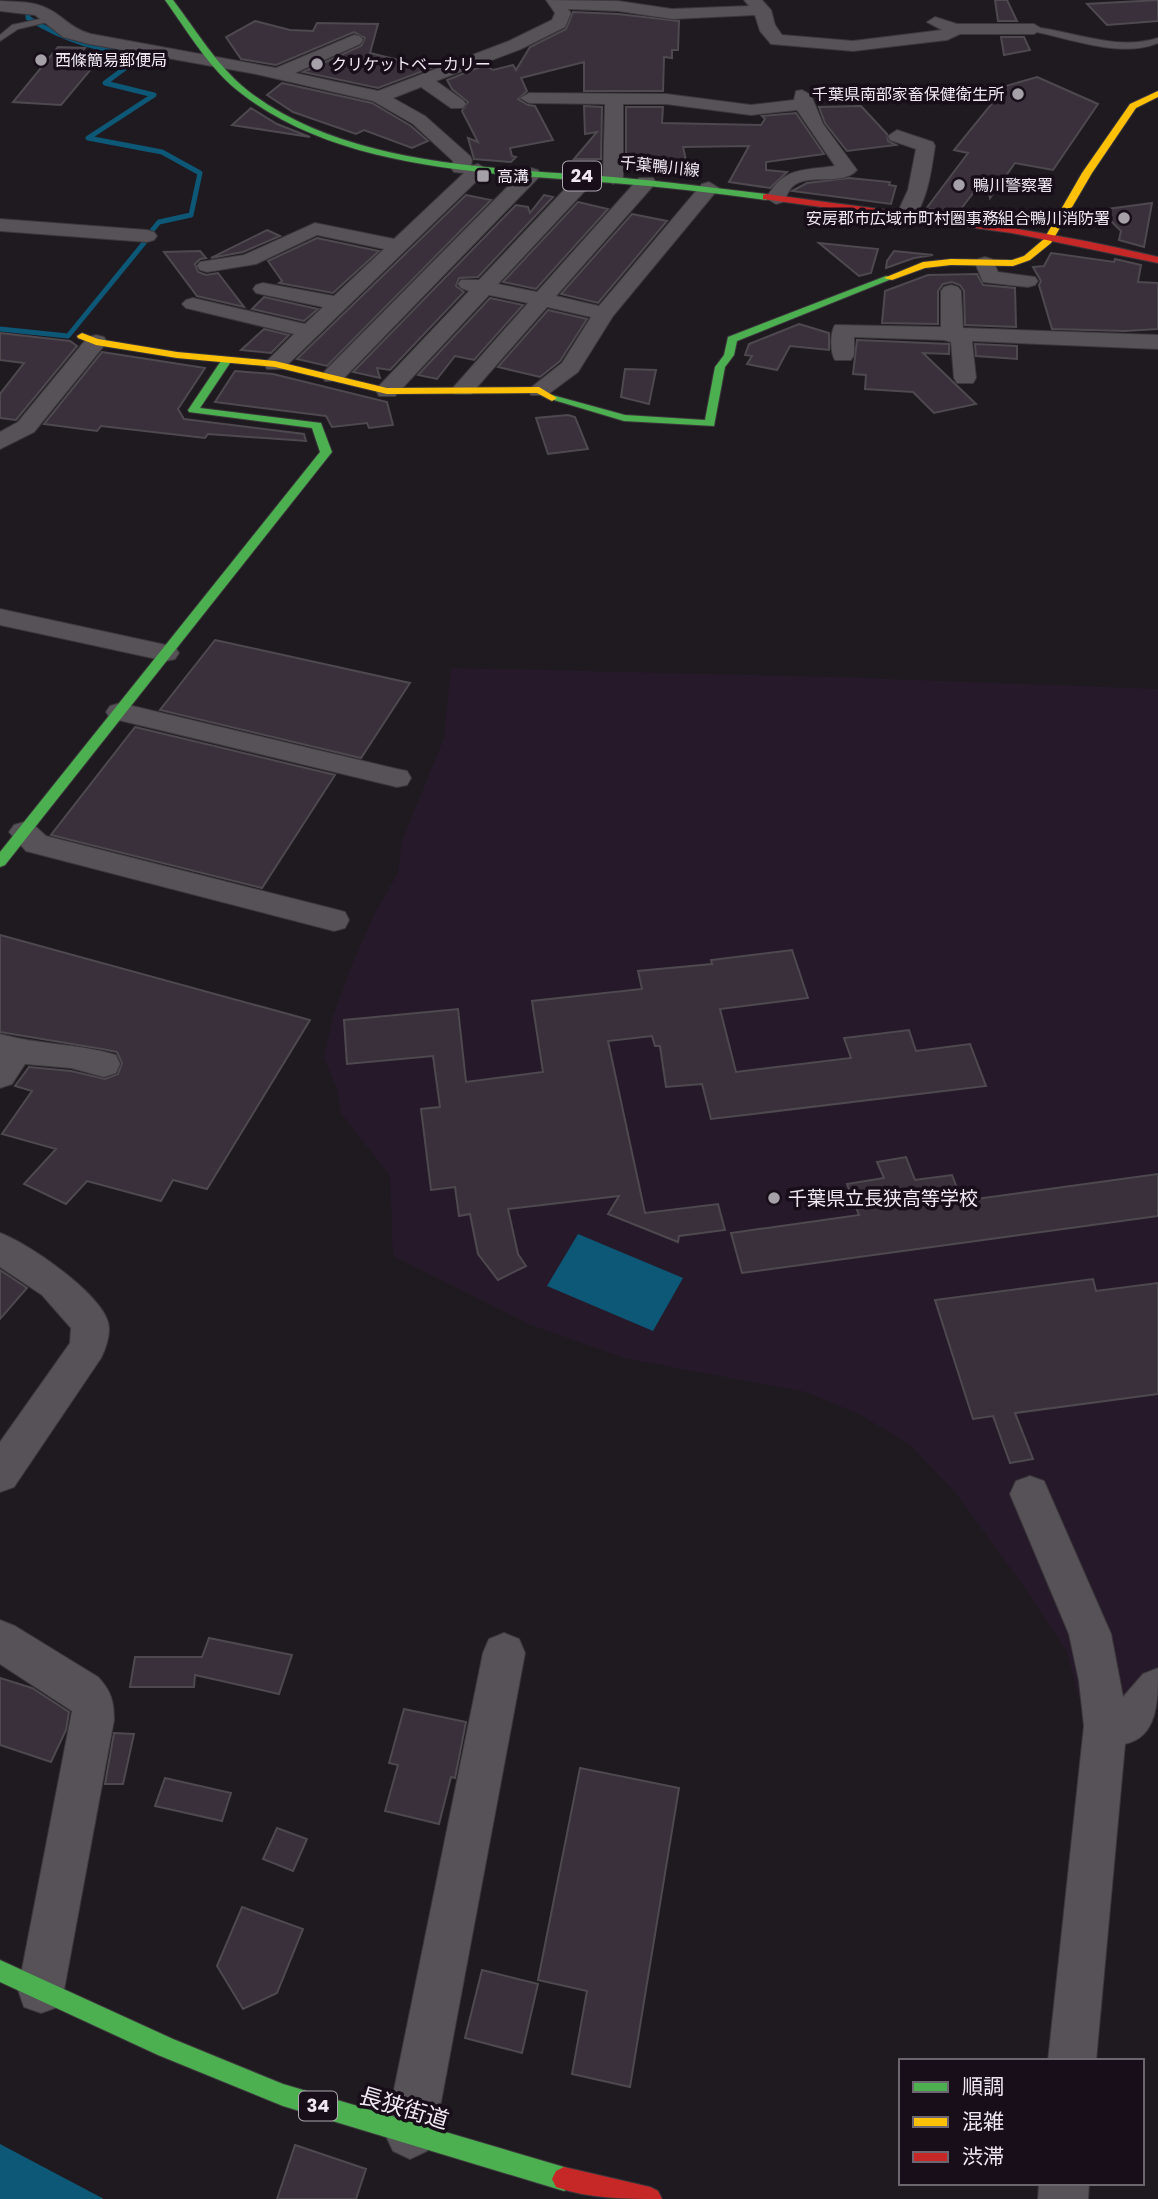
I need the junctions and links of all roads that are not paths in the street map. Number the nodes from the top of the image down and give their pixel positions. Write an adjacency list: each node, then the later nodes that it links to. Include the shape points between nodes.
1 (169, 0): 15 (street, 千葉鴨川線 / 24)
2 (555, 1): 3 (street, via 672,14); 19 (street, via 562,13 559,23 515,45)
3 (757, 5): 7 (street, via 777,40 853,46 877,37 947,35)
4 (0, 6): 6 (street, via 32,8 41,11)
5 (928, 16): 7 (street)
6 (45, 20): 9 (lane, via 10,29); 15 (street, via 89,39)
7 (956, 29): 8 (street, via 988,37)
8 (1034, 29): 12 (lane)
9 (0, 40)
10 (354, 40): 14 (street)
11 (1158, 41): 12 (lane)
12 (1130, 48): 13 (lane)
13 (1158, 51)
14 (311, 58): 16 (street); 17 (street)
15 (219, 64): 17 (street); 26 (street, 千葉鴨川線 / 24, via 244,92 312,130 367,148)
16 (337, 64)
17 (278, 74): 21 (street)
18 (388, 76): 19 (street)
19 (418, 81): 21 (street); 24 (street)
20 (1158, 94): 36 (street, via 1133,106)
21 (379, 97): 26 (street, via 419,120 458,153)
22 (529, 98): 23 (street)
23 (614, 101): 29 (street); 32 (street, via 666,99 751,110 802,99 847,170 794,178)
24 (457, 104)
25 (897, 136): 33 (street, via 926,146 918,190)
26 (469, 169): 27 (street, 千葉鴨川線 / 24); 37 (street)
27 (531, 174): 28 (street, 千葉鴨川線 / 24); 42 (street)
28 (588, 177): 29 (street, 千葉鴨川線 / 24); 44 (street)
29 (613, 178): 30 (street, 千葉鴨川線 / 24)
30 (646, 181): 31 (street, 千葉鴨川線 / 24); 47 (street)
31 (709, 188): 32 (street, 千葉鴨川線 / 24); 50 (street)
32 (776, 198): 33 (street, 千葉鴨川線 / 24)
33 (906, 216): 36 (street, 千葉鴨川線 / 24)
34 (0, 225): 35 (street)
35 (146, 236)
36 (1049, 236): 38 (street, 千葉鴨川線 / 24); 39 (street, via 1020,262)
37 (398, 246): 40 (street, via 316,229 249,260); 41 (street)
38 (1158, 260)
39 (985, 262): 43 (street, via 990,278); 61 (street, via 923,265 732,339 729,355 720,367 710,424 601,415)
40 (207, 265)
41 (377, 265): 42 (street); 48 (street)
42 (430, 276): 44 (street); 58 (street)
43 (1028, 281)
44 (484, 288): 47 (street); 62 (street)
45 (263, 289): 48 (street)
46 (951, 291): 52 (street)
47 (542, 300): 50 (street); 60 (street)
48 (337, 303): 51 (street)
49 (193, 304): 51 (street)
50 (604, 313): 61 (street, via 570,367)
51 (309, 331): 57 (street)
52 (956, 336): 54 (street); 55 (street, via 843,330); 59 (street)
53 (89, 339): 56 (street); 63 (street, via 26,427)
54 (1158, 342)
55 (844, 355)
56 (227, 360): 57 (street); 65 (street, via 193,410 317,425 326,452)
57 (275, 364): 58 (street)
58 (333, 376): 62 (street)
59 (965, 378)
60 (463, 389): 61 (street); 62 (street)
61 (539, 390)
62 (387, 391)
63 (0, 442)
64 (0, 617): 65 (street)
65 (166, 653): 66 (street)
66 (120, 712): 67 (street); 68 (street)
67 (397, 778)
68 (24, 832): 69 (street); 70 (street, via 36,844)
69 (0, 862)
70 (334, 920)
71 (6, 1057): 72 (street, via 71,1056)
72 (104, 1064)
73 (0, 1248): 74 (street, via 55,1284 90,1323 88,1347)
74 (0, 1474)
75 (1030, 1494): 79 (street, via 1090,1634)
76 (0, 1640): 81 (street, via 93,1702)
77 (504, 1653): 83 (street)
78 (1158, 1689): 79 (street, via 1130,1722)
79 (1105, 1726): 82 (street)
80 (0, 1971): 81 (street, 長狭街道 / 34)
81 (41, 1990): 83 (street, 長狭街道 / 34, via 283,2095)
82 (1072, 2059)
83 (410, 2134): 84 (street, 長狭街道 / 34)
84 (650, 2199)

